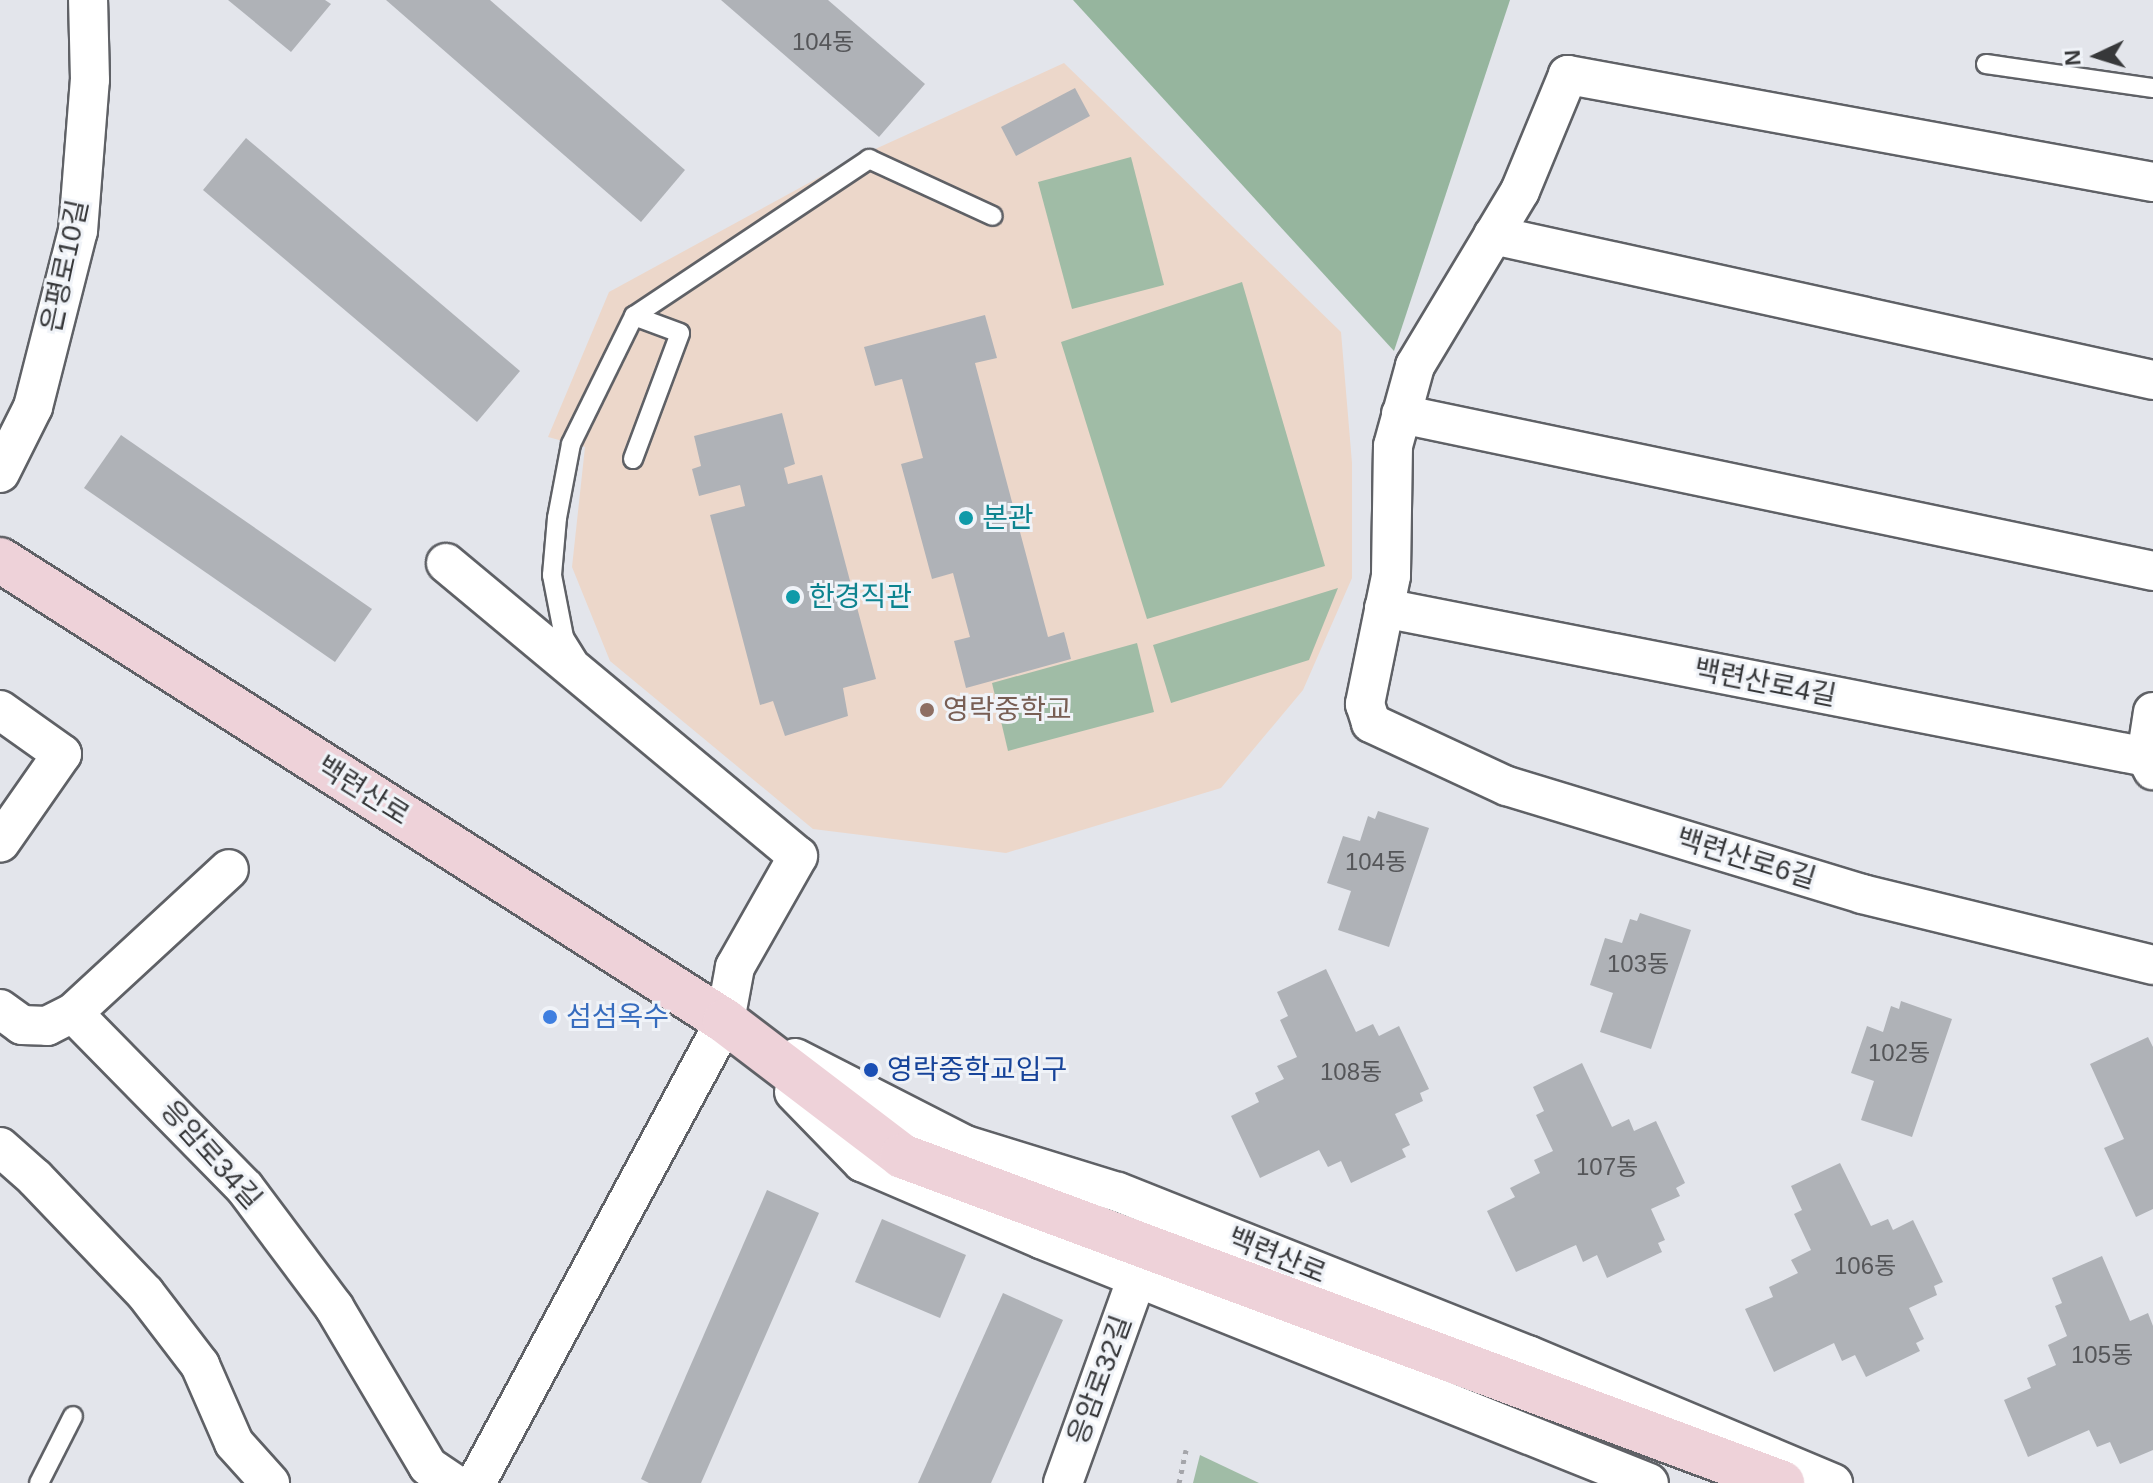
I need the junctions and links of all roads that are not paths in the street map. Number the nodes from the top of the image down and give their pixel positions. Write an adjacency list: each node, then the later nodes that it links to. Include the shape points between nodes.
1 (88, 0): 11 (street, 은평로10길, via 90,80 78,231 33,407)
2 (1986, 64): 3 (lane)
3 (2153, 88)
4 (2153, 182): 6 (street, via 1568,75 1520,191)
5 (993, 216): 7 (lane, via 869,159)
6 (1493, 235): 8 (street); 9 (street, via 1415,366)
7 (634, 316): 10 (lane, via 680,333); 16 (lane, via 571,444 557,518 552,575 564,637)
8 (2153, 380)
9 (1401, 414): 14 (street); 15 (street, via 1393,446 1391,576)
10 (633, 459)
11 (0, 473)
12 (0, 560): 25 (main road, 백련산로)
13 (446, 563): 16 (street)
14 (2153, 571)
15 (1384, 608): 19 (street, 백련산로4길); 22 (street, 백련산로6길, via 1365,704 1371,723 1507,786 1862,894)
16 (598, 691): 25 (street, via 798,856 735,967)
17 (0, 710): 20 (street, via 62,754)
18 (2153, 712): 19 (street, 백련산로4길)
19 (2149, 764)
20 (0, 843)
21 (229, 869): 24 (street)
22 (2153, 965)
23 (2, 1013): 24 (street, via 22,1025 47,1026)
24 (73, 1013): 31 (street, 응암로34길, via 245,1188 334,1307 428,1466)
25 (725, 1021): 27 (street, 백련산로, via 862,1162); 32 (street); 35 (main road, 백련산로, via 902,1156); 36 (street, 백련산로, via 965,1145 1118,1192)
26 (0, 1147): 30 (street, via 145,1293 200,1365 234,1443)
27 (1137, 1277): 33 (street, 응암로32길); 34 (street, 백련산로)
28 (73, 1416): 29 (lane)
29 (39, 1483)
30 (270, 1483)
31 (453, 1483)
32 (476, 1483)
33 (1063, 1483)
34 (1649, 1483)
35 (1782, 1483)
36 (1833, 1483)

